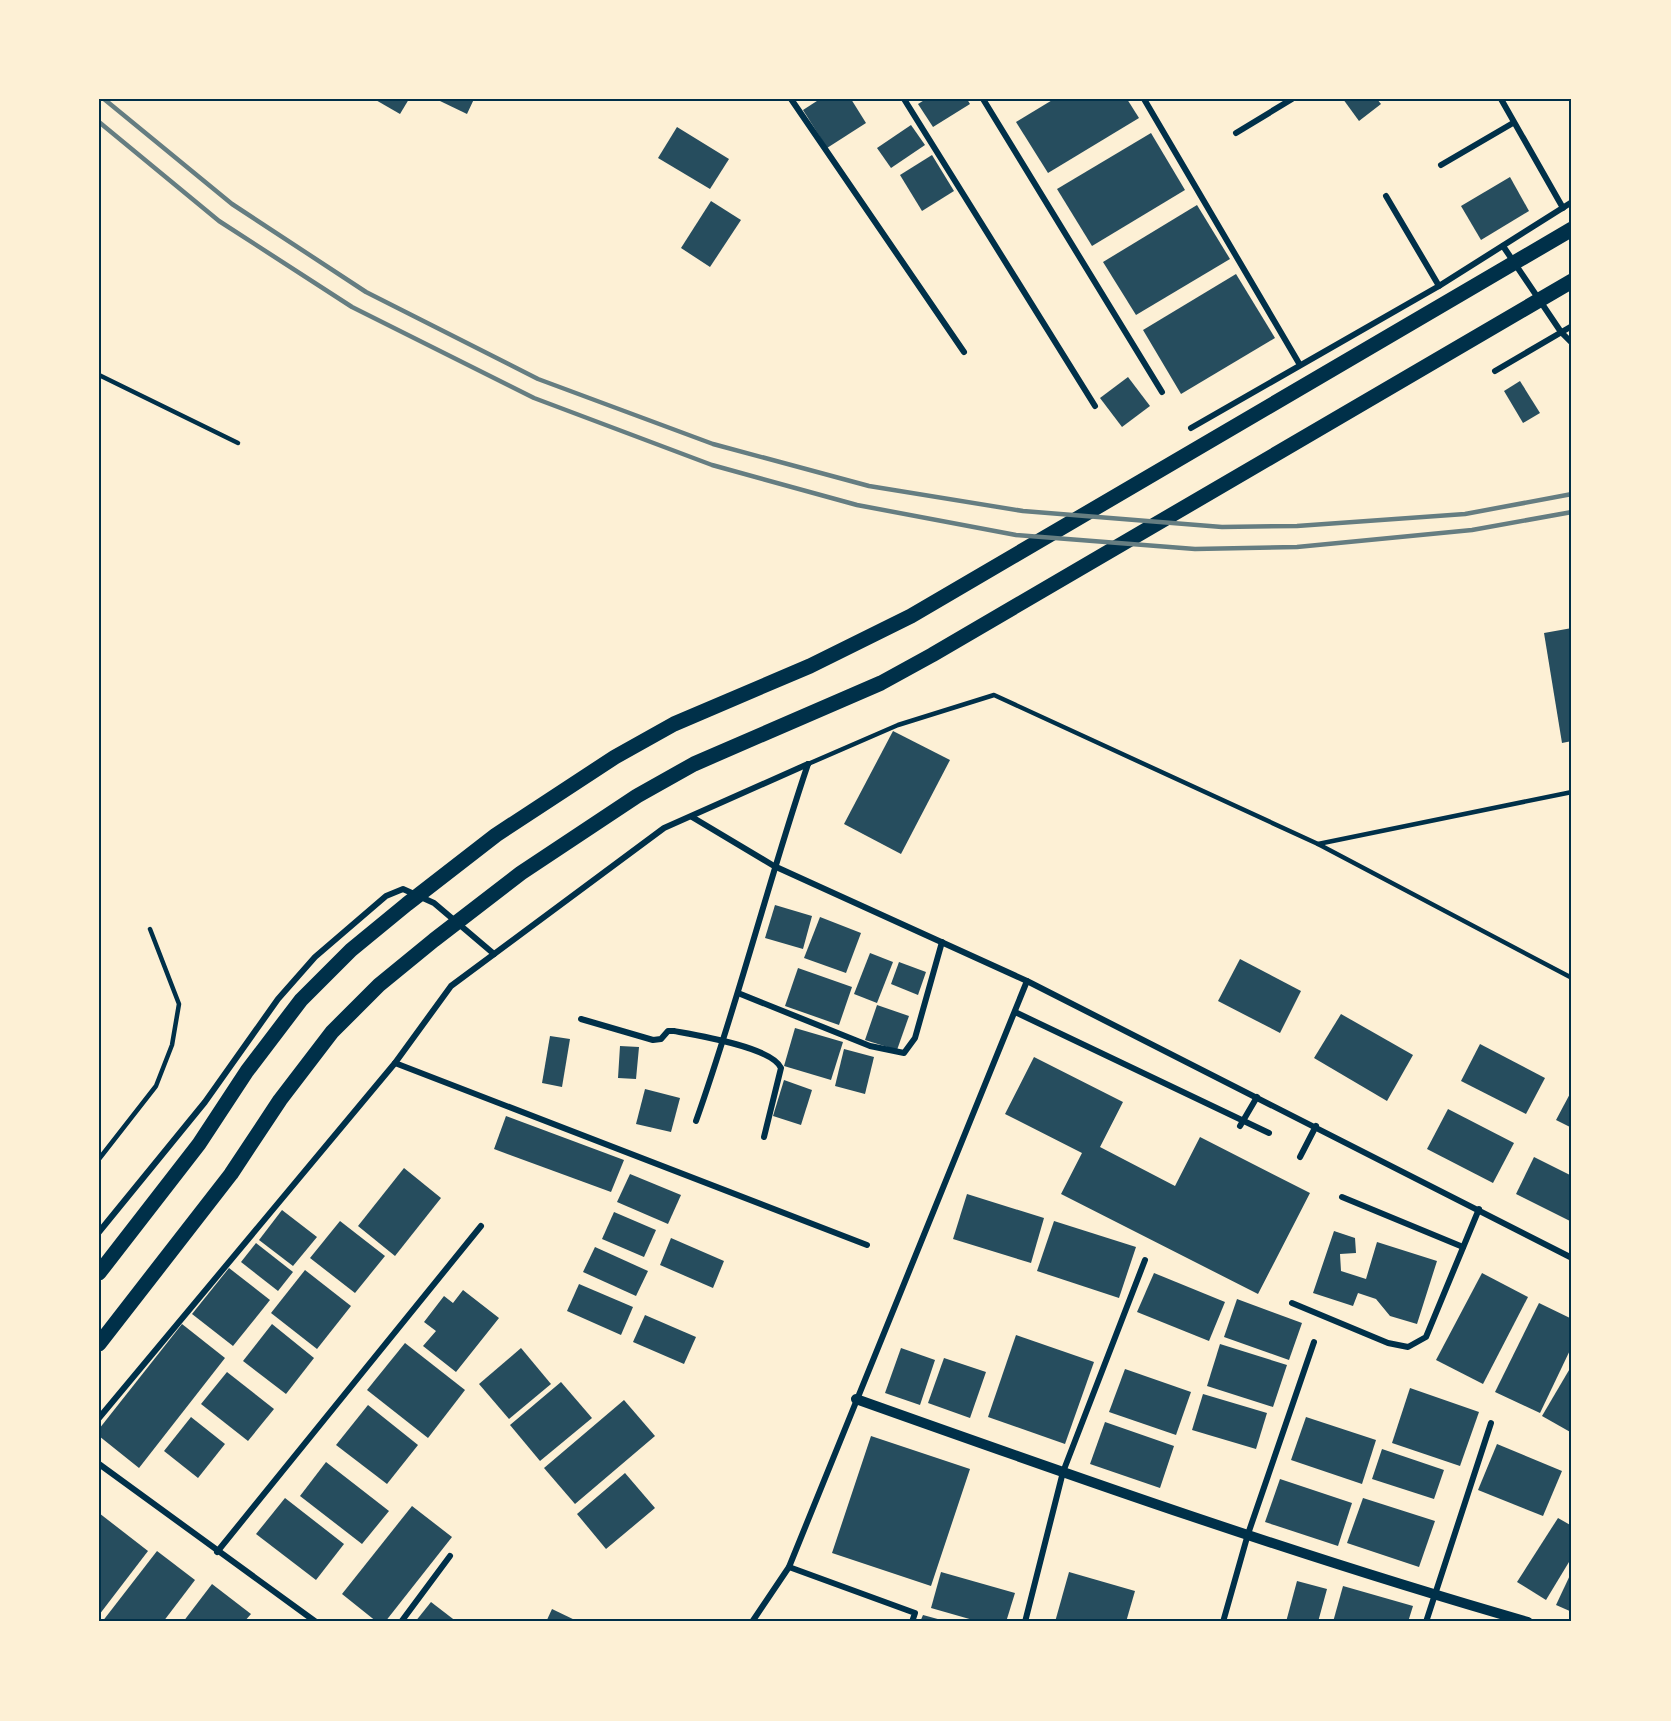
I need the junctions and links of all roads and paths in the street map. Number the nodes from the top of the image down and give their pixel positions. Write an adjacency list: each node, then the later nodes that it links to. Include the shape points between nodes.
1 (791, 99): 20 (street)
2 (904, 99): 25 (street)
3 (983, 99): 24 (street)
4 (1144, 99): 21 (street)
5 (1292, 99): 8 (street)
6 (1501, 99): 7 (street)
7 (1513, 123): 9 (street); 12 (street)
8 (1236, 133)
9 (1440, 165)
10 (1386, 196): 16 (street)
11 (1572, 202): 12 (street)
12 (1563, 207): 14 (street)
13 (1572, 229): 59 (main road, via 911,616 820,662 674,724 615,757 496,835 359,944 301,1000 199,1144)
14 (1503, 246): 16 (street); 18 (street)
15 (1572, 281): 62 (main road, via 932,655 881,683 694,764 637,796 521,873 379,985 332,1032 231,1173)
16 (1439, 286): 21 (street)
17 (1572, 326): 18 (street)
18 (1561, 332): 19 (street); 22 (street)
19 (1572, 343)
20 (964, 352)
21 (1300, 365): 26 (street)
22 (1495, 371)
23 (99, 375): 27 (lane)
24 (1162, 392)
25 (1095, 406)
26 (1191, 428)
27 (238, 443)
28 (808, 764): 30 (street); 31 (lane, via 898,725 994,695); 32 (street)
29 (1572, 792): 31 (lane)
30 (692, 817): 32 (street); 35 (street, via 664,828)
31 (1318, 844): 36 (lane)
32 (774, 866): 34 (street); 38 (street)
33 (150, 929): 50 (lane, via 179,1004 172,1045 156,1086)
34 (942, 942): 37 (street); 38 (street, via 915,1038 904,1053 870,1046)
35 (494, 954): 42 (street, via 451,986); 54 (street, via 434,903 403,889 386,896 315,957 278,999 205,1102)
36 (1572, 978)
37 (1027, 981): 39 (street); 43 (street)
38 (738, 993): 41 (street)
39 (1015, 1012): 45 (street); 63 (street)
40 (581, 1019): 41 (street, via 653,1040 674,1030)
41 (724, 1041): 44 (street); 48 (street, via 773,1059 781,1068)
42 (395, 1063): 55 (street); 64 (street)
43 (1257, 1097): 45 (street); 46 (street)
44 (696, 1121)
45 (1242, 1124): 47 (street)
46 (1316, 1126): 49 (street); 52 (street)
47 (1269, 1133)
48 (764, 1137)
49 (1300, 1157)
50 (99, 1160)
51 (1342, 1197): 56 (street)
52 (1479, 1209): 56 (street); 57 (street)
53 (481, 1226): 69 (street)
54 (99, 1232)
55 (867, 1245)
56 (1463, 1247): 60 (street, via 1426,1337 1408,1347 1388,1343)
57 (1572, 1258)
58 (1145, 1260): 67 (street)
59 (99, 1273)
60 (1292, 1303)
61 (1314, 1342): 68 (street)
62 (99, 1344)
63 (856, 1399): 67 (street); 71 (street)
64 (99, 1419)
65 (1491, 1423): 72 (street)
66 (99, 1464): 69 (street)
67 (1063, 1472): 68 (street); 77 (street)
68 (1248, 1534): 72 (street); 78 (street)
69 (217, 1552): 73 (street)
70 (450, 1556): 74 (street)
71 (789, 1567): 75 (street); 76 (street, via 915,1613)
72 (1433, 1595): 79 (street); 80 (street)
73 (316, 1622)
74 (401, 1622)
75 (752, 1622)
76 (912, 1622)
77 (1024, 1622)
78 (1223, 1622)
79 (1426, 1622)
80 (1528, 1622)

